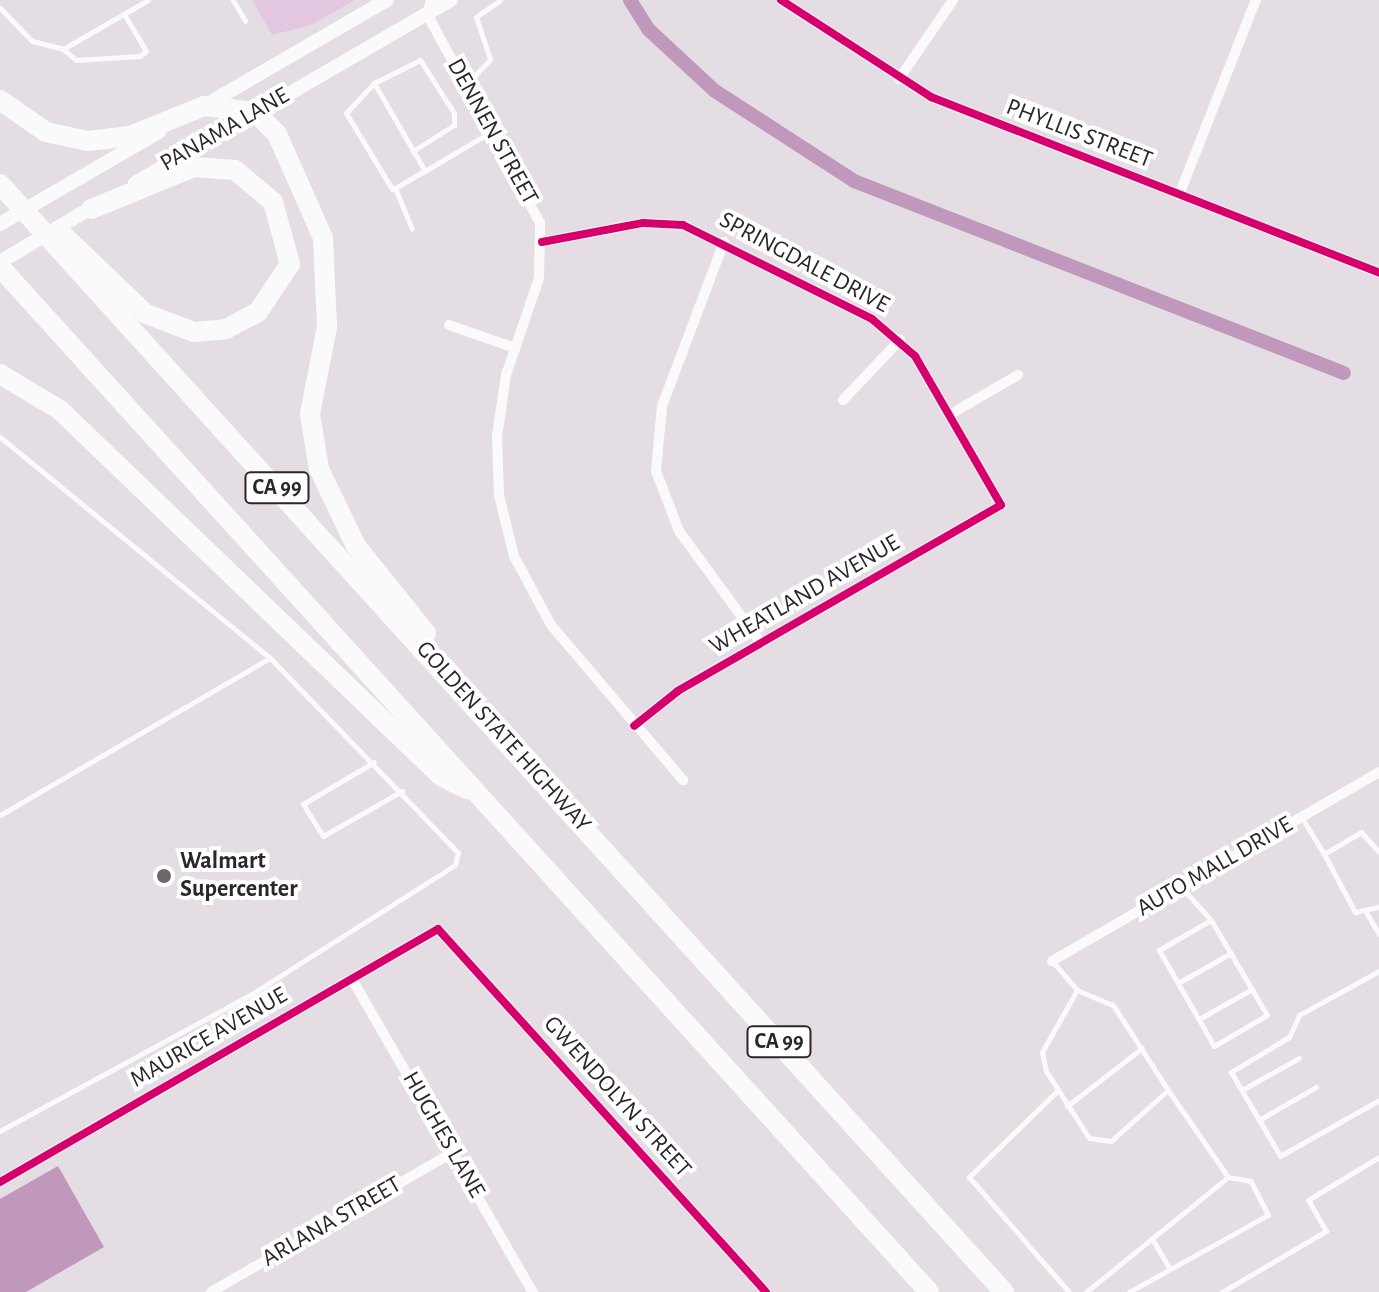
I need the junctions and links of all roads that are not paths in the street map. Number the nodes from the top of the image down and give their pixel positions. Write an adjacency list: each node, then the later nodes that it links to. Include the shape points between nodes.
1 (147, 0): 11 (lane)
2 (233, 0): 12 (lane)
3 (387, 0): 18 (main road, PANAMA LANE)
4 (451, 0): 9 (main road, PANAMA LANE)
5 (500, 0): 16 (lane, via 476,17 490,59)
6 (781, 0): 14 (street, PHYLLIS STREET)
7 (953, 0): 14 (street)
8 (1256, 0): 26 (street)
9 (429, 7): 16 (street, DENNEN STREET); 19 (main road, PANAMA LANE)
10 (0, 8): 13 (lane, via 32,41)
11 (124, 14): 13 (lane); 13 (lane, via 146,51 140,56 76,60)
12 (245, 21)
13 (63, 49)
14 (899, 79): 26 (street, PHYLLIS STREET)
15 (374, 83): 21 (lane); 21 (lane, via 420,60 454,113 454,125); 25 (lane, via 346,113)
16 (467, 84): 20 (street, DENNEN STREET)
17 (0, 100): 18 (highway, via 46,132 88,141 130,136)
18 (204, 106): 19 (highway); 28 (main road, PANAMA LANE)
19 (255, 112): 27 (main road, PANAMA LANE); 52 (highway, via 277,134 323,238 327,327 310,414 327,493 356,546)
20 (494, 131): 22 (lane); 30 (street, DENNEN STREET, via 534,204)
21 (413, 151): 22 (lane)
22 (425, 171): 25 (lane)
23 (0, 174): 27 (highway, via 146,314 178,329 210,332 244,322 271,300 290,264 273,202 235,170 194,167)
24 (0, 184): 52 (highway, GOLDEN STATE HIGHWAY / CA 99)
25 (395, 188): 29 (lane)
26 (1179, 195): 33 (street, PHYLLIS STREET)
27 (91, 209): 32 (main road, PANAMA LANE)
28 (0, 224)
29 (412, 229)
30 (542, 242): 31 (street, SPRINGDALE DRIVE, via 662,222); 37 (street, DENNEN STREET)
31 (724, 242): 36 (street, SPRINGDALE DRIVE); 45 (street, via 662,406 656,471 679,531)
32 (0, 264): 40 (highway, CA 99)
33 (1379, 273)
34 (0, 281): 40 (highway)
35 (449, 325): 37 (street)
36 (900, 340): 41 (street); 42 (street, SPRINGDALE DRIVE)
37 (515, 348): 47 (street, DENNEN STREET, via 497,437 499,495 514,556 551,625)
38 (0, 374): 53 (highway, via 60,410 441,776)
39 (1018, 375): 42 (street)
40 (105, 383): 53 (highway, CA 99)
41 (843, 400)
42 (949, 415): 44 (street, SPRINGDALE DRIVE)
43 (0, 437): 46 (lane)
44 (1001, 505): 45 (street, WHEATLAND AVENUE)
45 (761, 643): 47 (street, WHEATLAND AVENUE, via 667,698)
46 (270, 658): 48 (lane); 54 (lane)
47 (634, 726): 50 (street, DENNEN STREET)
48 (374, 762): 51 (lane); 51 (lane, via 303,804 323,836)
49 (1379, 774): 55 (street, AUTO MALL DRIVE)
50 (683, 780)
51 (402, 791): 81 (lane, via 451,840 455,865 250,995)
52 (554, 792): 92 (highway, GOLDEN STATE HIGHWAY / CA 99)
53 (479, 796): 91 (highway, CA 99)
54 (0, 815)
55 (1301, 817): 57 (lane); 58 (street, AUTO MALL DRIVE)
56 (1379, 852): 57 (lane, via 1361,832)
57 (1324, 854): 60 (lane, via 1355,912)
58 (1181, 886): 61 (lane); 65 (street, AUTO MALL DRIVE)
59 (1379, 907): 60 (lane)
60 (1367, 914): 63 (lane)
61 (1211, 920): 64 (lane); 68 (lane, via 1159,950)
62 (438, 929): 67 (street, MAURICE AVENUE); 90 (street, GWENDOLYN STREET)
63 (1379, 934)
64 (1231, 953): 68 (lane); 69 (lane)
65 (1052, 961): 70 (lane)
66 (1379, 971): 76 (lane, via 1299,1015 1289,1037 1231,1072)
67 (352, 979): 82 (street, HUGHES LANE); 85 (street, MAURICE AVENUE)
68 (1178, 983): 71 (lane)
69 (1252, 989): 71 (lane); 71 (lane, via 1267,1015 1214,1046)
70 (1077, 990): 72 (lane, via 1113,1005); 77 (lane, via 1042,1052)
71 (1199, 1019)
72 (1142, 1048): 75 (lane); 79 (lane)
73 (1299, 1058): 76 (lane)
74 (1316, 1087): 80 (lane)
75 (1168, 1090): 79 (lane, via 1100,1143); 84 (lane)
76 (1242, 1090): 80 (lane)
77 (1057, 1092): 79 (lane); 93 (lane, via 969,1177)
78 (1379, 1100): 80 (lane, via 1280,1156)
79 (1066, 1106)
80 (1259, 1120)
81 (0, 1131)
82 (453, 1152): 88 (street, ARLANA STREET); 89 (street, HUGHES LANE)
83 (1379, 1157): 96 (lane, via 1308,1200 1326,1231)
84 (1228, 1177): 86 (lane); 87 (lane, via 1251,1181 1268,1215)
85 (0, 1182)
86 (1152, 1239): 87 (lane); 94 (lane)
87 (1170, 1269): 95 (lane)
88 (211, 1292)
89 (533, 1292)
90 (766, 1292)
91 (929, 1292)
92 (1004, 1292)
93 (1069, 1292)
94 (1086, 1292)
95 (1129, 1292)
96 (1222, 1292)

